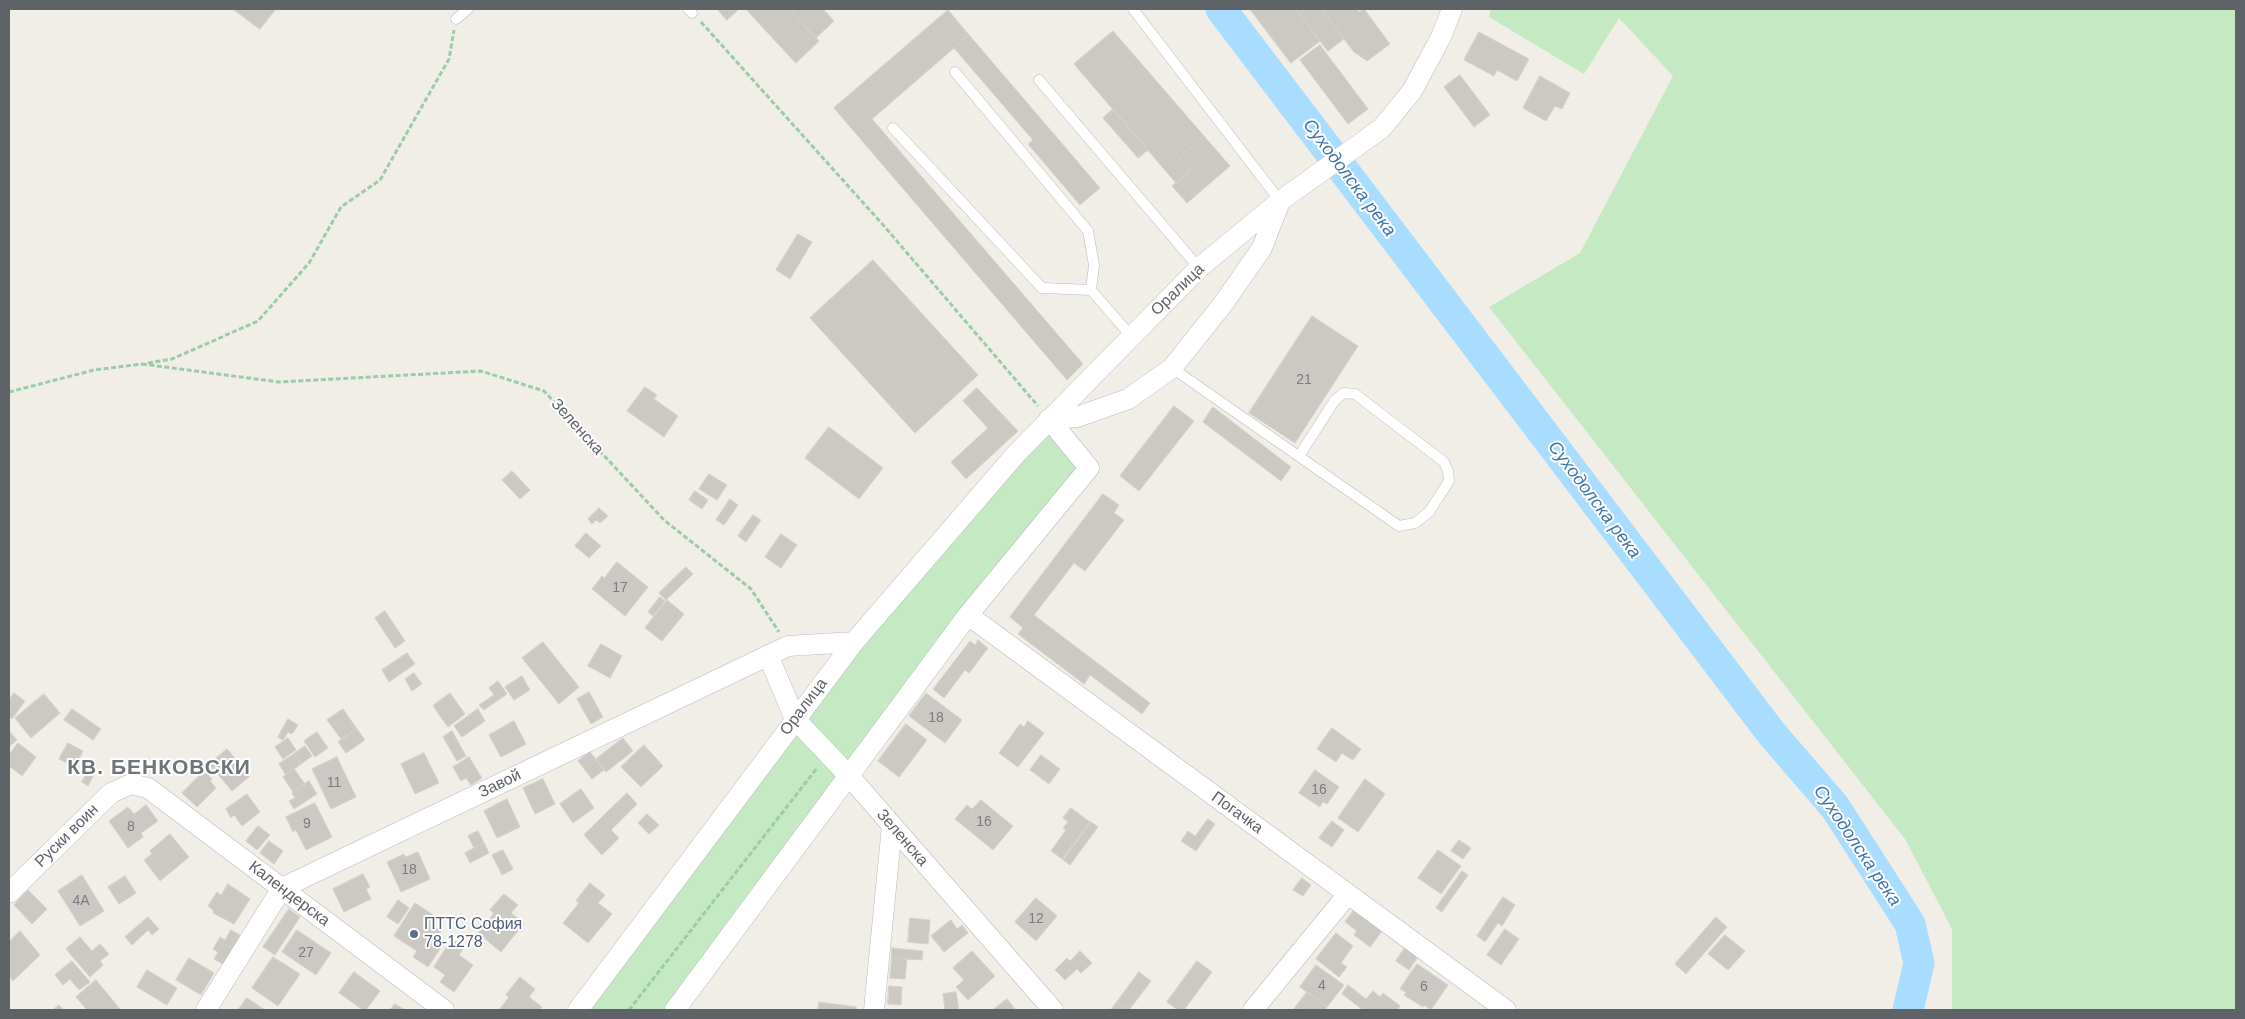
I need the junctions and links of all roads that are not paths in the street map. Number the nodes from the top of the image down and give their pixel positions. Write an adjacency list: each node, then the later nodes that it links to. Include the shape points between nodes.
1 (468, 9): 4 (lane)
2 (1133, 9): 8 (lane)
3 (1452, 9): 8 (street, Оралица, via 1412,91 1382,128)
4 (456, 19)
5 (955, 72): 10 (lane, via 1088,231 1094,265)
6 (1039, 80): 9 (lane)
7 (893, 128): 10 (lane, via 1042,288)
8 (1280, 201): 9 (street, Оралица); 12 (street, via 1262,248 1224,304)
9 (1199, 268): 11 (street, Оралица)
10 (1091, 290): 11 (lane)
11 (1131, 336): 13 (street, Оралица)
12 (1172, 368): 13 (street, via 1128,399 1077,417); 14 (lane)
13 (1049, 419): 15 (street, via 1089,468); 16 (street, Оралица)
14 (1299, 456): 14 (lane, via 1399,526 1415,524 1429,512 1449,481 1444,462 1355,394 1344,393 1334,400)
15 (968, 615): 19 (street); 24 (street, Погачка)
16 (854, 642): 17 (street, Завой, via 788,646); 18 (street, Оралица)
17 (768, 655): 18 (street, Зеленска); 22 (street, Завой)
18 (795, 718): 19 (street, Зеленска); 27 (street, Оралица)
19 (850, 777): 21 (street, Зеленска); 28 (street)
20 (131, 784): 22 (street, Календерска, via 148,788); 23 (street, Руски воин, via 110,793)
21 (892, 826): 29 (street); 30 (street, Зеленска)
22 (282, 888): 25 (street); 26 (street, Календерска)
23 (9, 893)
24 (1348, 894): 31 (street); 32 (street, Погачка)
25 (206, 1010)
26 (444, 1010)
27 (578, 1010)
28 (675, 1010)
29 (874, 1010)
30 (1053, 1010)
31 (1253, 1010)
32 (1506, 1010)

